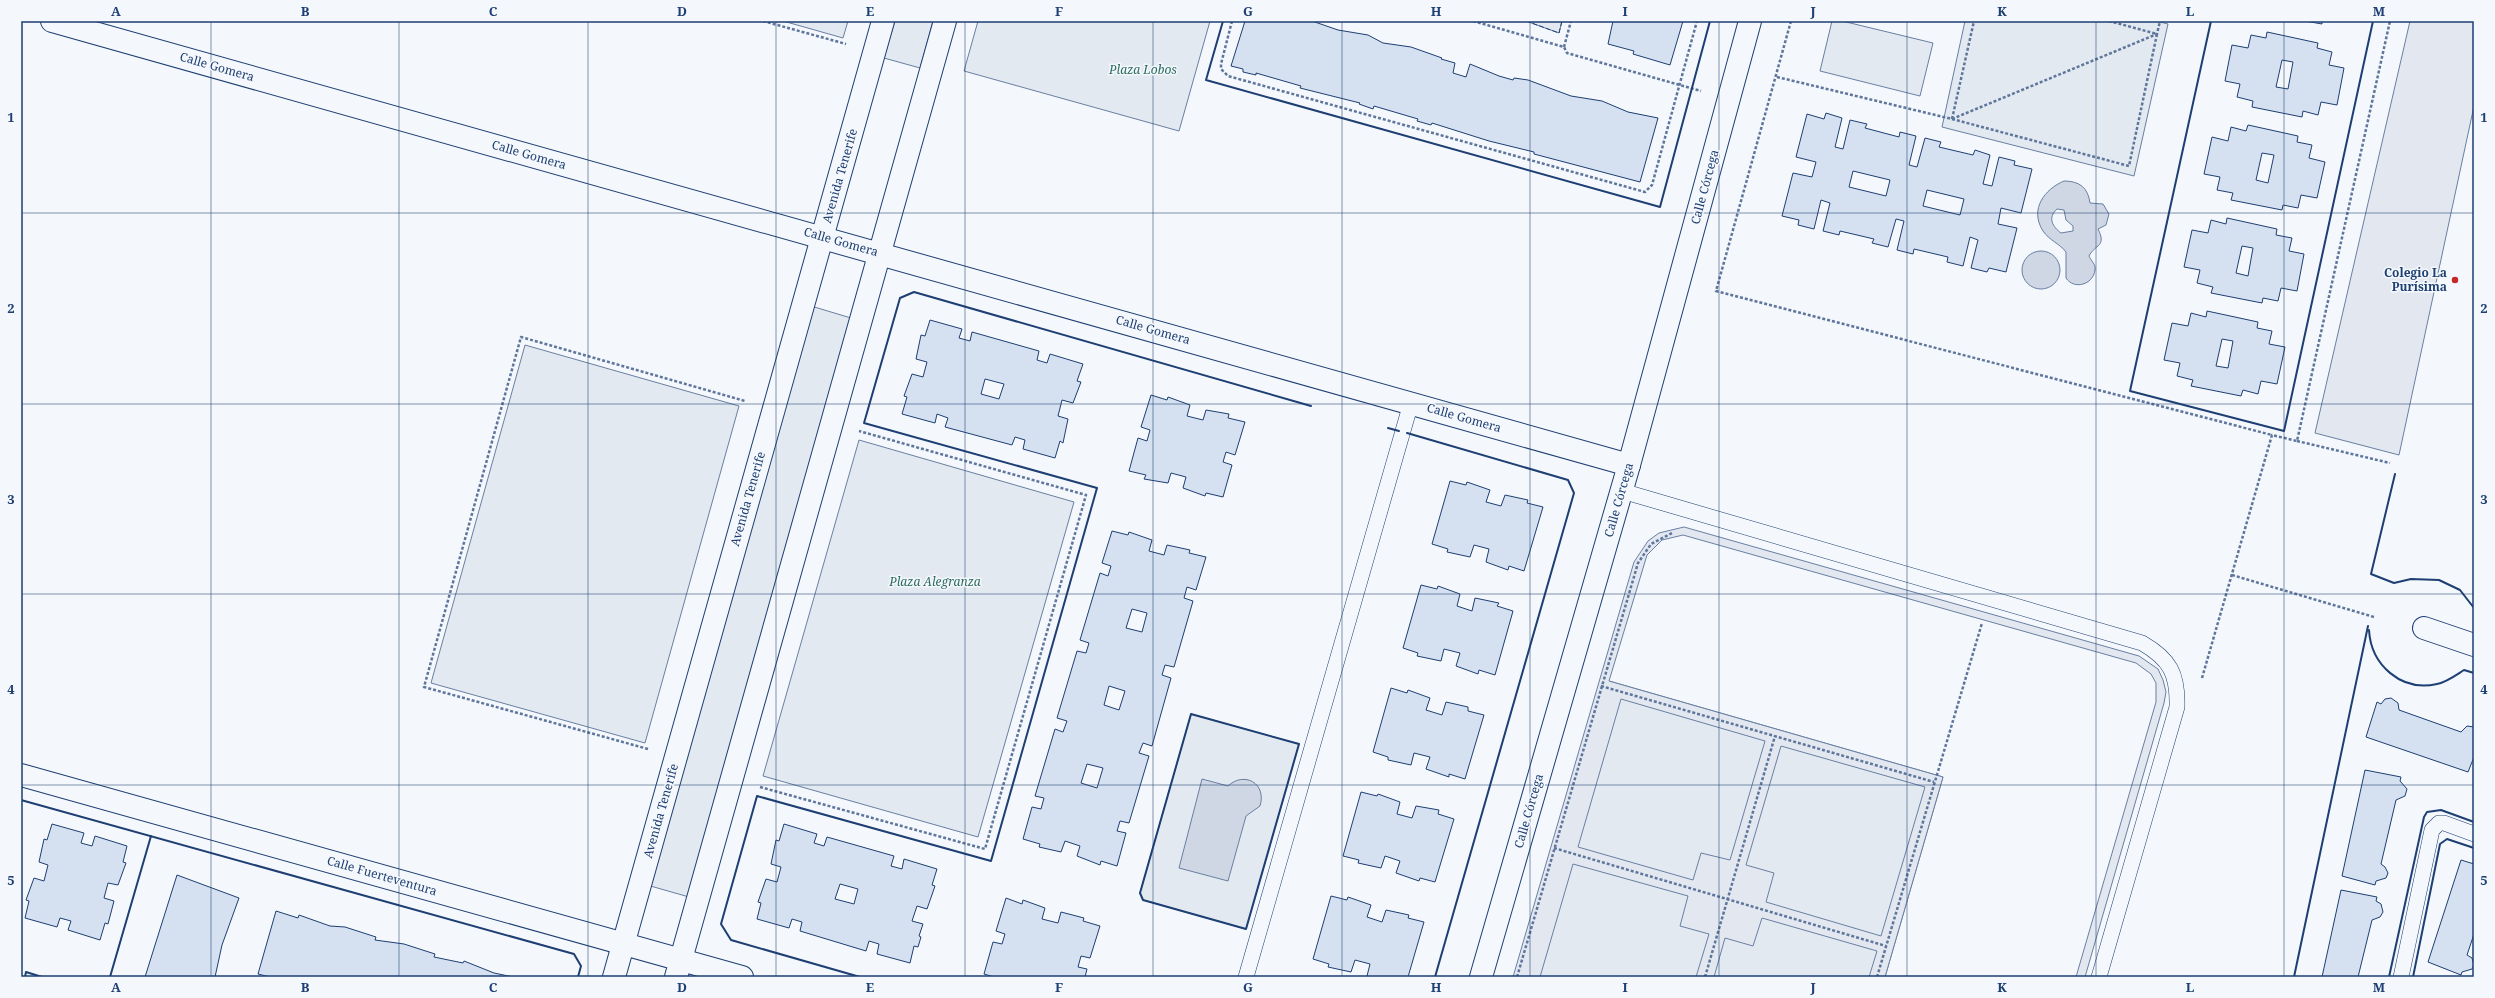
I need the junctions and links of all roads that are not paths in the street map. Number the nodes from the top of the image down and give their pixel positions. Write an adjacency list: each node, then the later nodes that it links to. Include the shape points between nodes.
1 (52, 21): 5 (street, Calle Gomera)
2 (883, 21): 5 (street, Avenida Tenerife)
3 (946, 21): 6 (street)
4 (1750, 21): 8 (street, Calle Córcega)
5 (822, 237): 6 (street, Calle Gomera); 14 (street, Avenida Tenerife)
6 (880, 253): 7 (street, Calle Gomera); 15 (street)
7 (1411, 403): 8 (street, Calle Gomera); 18 (lane)
8 (1629, 465): 9 (street, Calle Córcega)
9 (1622, 491): 19 (street, Calle Córcega); 20 (lane, via 2142,643 2166,660 2174,673 2178,690 2177,707)
10 (2424, 628): 11 (street)
11 (2474, 645)
12 (21, 775): 14 (street, Calle Fuerteventura)
13 (2474, 834): 21 (lane, via 2444,823 2438,823 2432,830)
14 (623, 944): 15 (street, Calle Fuerteventura); 16 (street, Avenida Tenerife)
15 (679, 969): 17 (street, Calle Fuerteventura)
16 (614, 977)
17 (742, 977)
18 (1246, 977)
19 (1481, 977)
20 (2099, 977)
21 (2402, 977)

